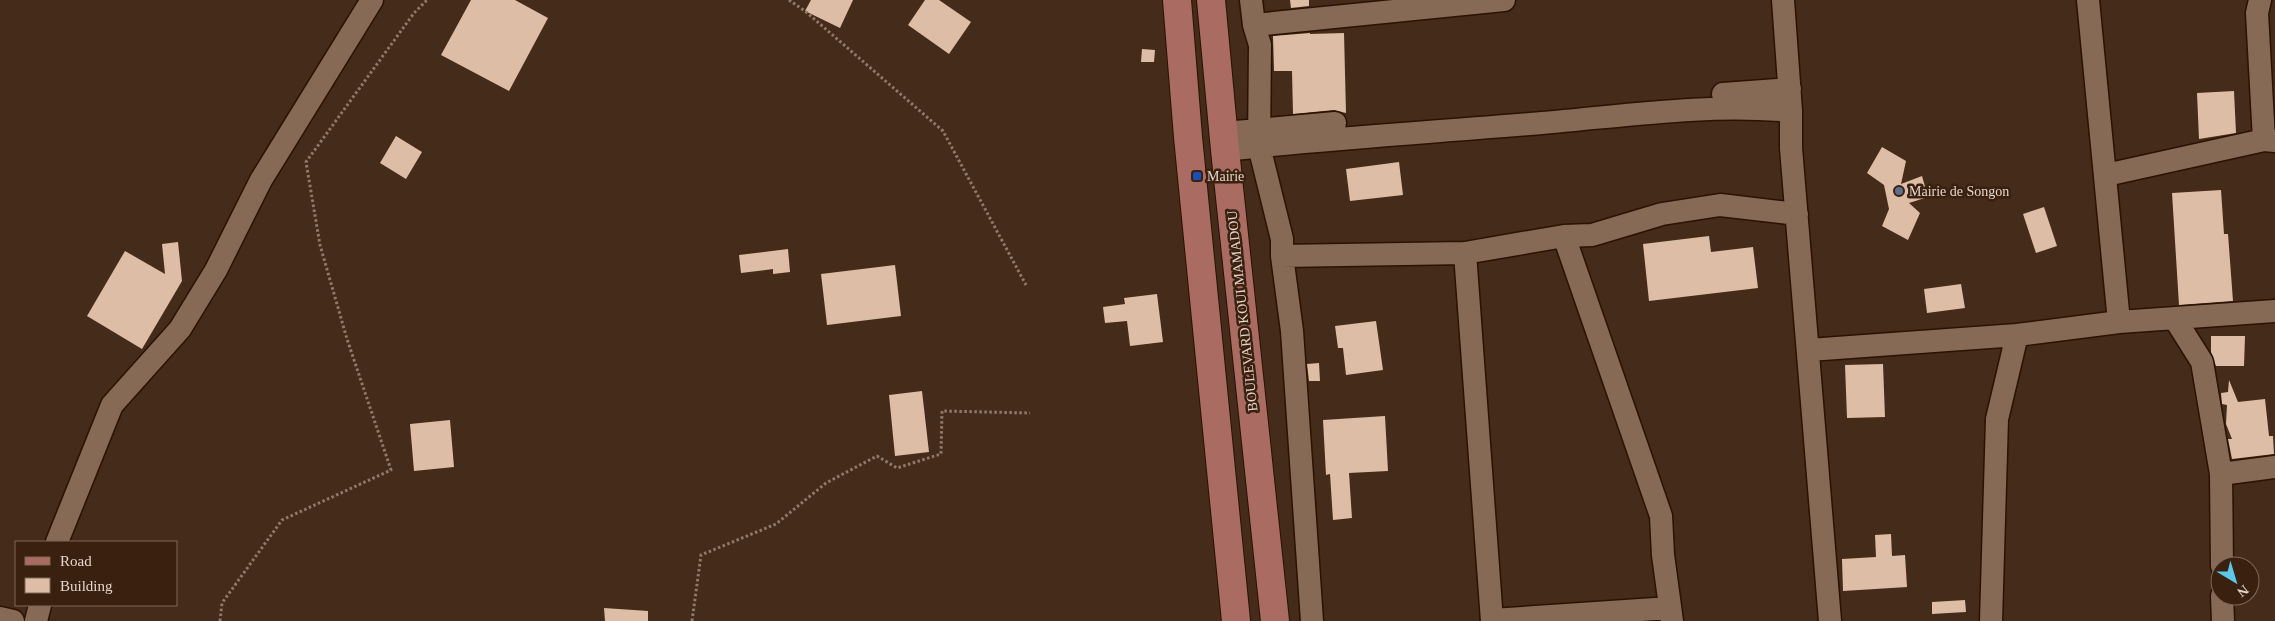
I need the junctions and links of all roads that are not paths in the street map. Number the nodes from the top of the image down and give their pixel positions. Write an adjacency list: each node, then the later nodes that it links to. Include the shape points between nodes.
1 (372, 0): 27 (street, via 261,180 216,270 180,329 112,405)
2 (1212, 0): 13 (main road, BOULEVARD KOUI MAMADOU)
3 (1251, 0): 10 (street)
4 (1504, 0): 9 (street)
5 (1783, 0): 11 (street)
6 (2088, 0): 15 (street)
7 (2260, 0): 14 (street, via 2257,14)
8 (1173, 2): 36 (main road)
9 (1431, 4): 10 (street)
10 (1254, 25): 12 (street, via 1260,45)
11 (1790, 100): 12 (street, via 1754,107); 16 (street)
12 (1259, 138): 13 (street); 19 (street, via 1282,239)
13 (1224, 141): 37 (main road, BOULEVARD KOUI MAMADOU)
14 (2270, 141): 15 (street)
15 (2106, 175): 22 (street)
16 (1797, 214): 17 (street, via 1720,205 1662,214 1592,235); 24 (street)
17 (1564, 236): 18 (street); 31 (street, via 1661,516)
18 (1465, 252): 19 (street); 33 (street)
19 (1282, 256): 38 (street, via 1292,331)
20 (2275, 311): 21 (street)
21 (2175, 319): 22 (street); 26 (street, via 2202,362)
22 (2119, 322): 23 (street)
23 (2017, 335): 24 (street); 40 (street, via 1998,419)
24 (1809, 350): 39 (street)
25 (2275, 467): 26 (street)
26 (2220, 474): 28 (street)
27 (57, 541)
28 (2222, 556)
29 (40, 606): 35 (street)
30 (2222, 606): 41 (street)
31 (1671, 615): 33 (street)
32 (0, 618): 34 (street)
33 (1492, 620)
34 (13, 621)
35 (36, 621)
36 (1236, 621)
37 (1275, 621)
38 (1312, 621)
39 (1830, 621)
40 (1991, 621)
41 (2223, 621)

